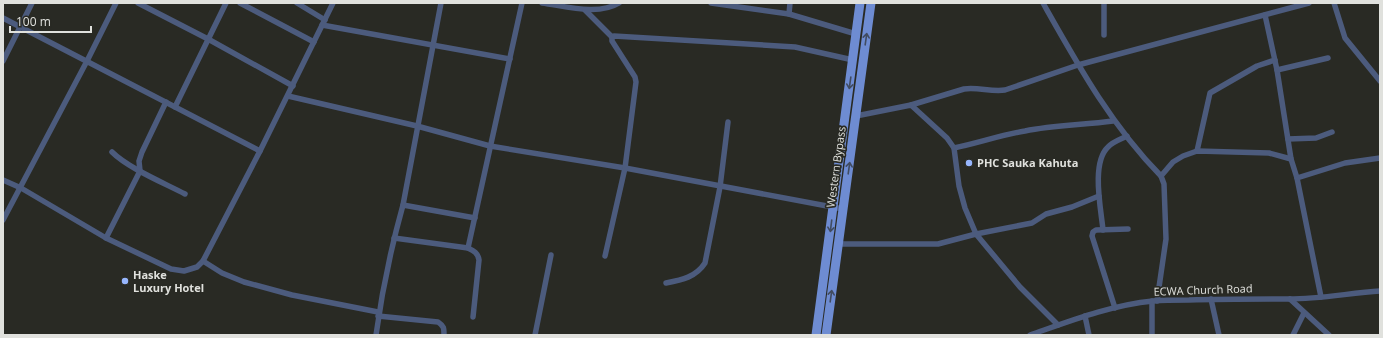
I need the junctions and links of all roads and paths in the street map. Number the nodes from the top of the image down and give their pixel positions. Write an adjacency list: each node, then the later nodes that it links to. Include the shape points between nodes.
1 (32, 3): 27 (street)
2 (116, 3): 39 (street)
3 (138, 3): 31 (street)
4 (226, 3): 31 (street)
5 (240, 3): 32 (street)
6 (298, 3): 26 (street)
7 (333, 3): 26 (street)
8 (440, 3): 33 (street)
9 (522, 3): 35 (street)
10 (542, 3): 21 (street)
11 (619, 3): 21 (street, via 609,8)
12 (711, 3): 23 (street)
13 (790, 3): 23 (street)
14 (860, 3): 28 (main road, Western Bypass)
15 (870, 3): 48 (main road, Western Bypass, one-way to 15)
16 (1043, 3): 40 (street)
17 (1104, 3): 29 (street)
18 (1281, 3): 22 (street)
19 (1309, 3): 22 (street)
20 (1334, 3): 42 (street, via 1345,38)
21 (585, 10): 30 (street)
22 (1282, 10): 24 (street)
23 (789, 14): 28 (street)
24 (1264, 15): 37 (street); 40 (street)
25 (3, 18): 27 (street)
26 (323, 23): 32 (street); 33 (street)
27 (21, 27): 38 (street); 39 (street)
28 (856, 34): 36 (main road, Western Bypass)
29 (1104, 35)
30 (612, 37): 36 (street, via 618,35 795,47); 62 (street, via 636,82)
31 (208, 39): 43 (street); 47 (street)
32 (314, 42): 43 (street)
33 (432, 45): 35 (street); 51 (street)
34 (1328, 58): 41 (street)
35 (510, 59): 55 (street)
36 (853, 60): 72 (main road, Western Bypass, one-way to 72)
37 (1275, 60): 41 (street); 58 (street, via 1256,66 1210,93)
38 (3, 61)
39 (87, 61): 45 (street); 68 (street)
40 (1078, 65): 46 (street, via 1005,90 969,88); 49 (street)
41 (1277, 70): 54 (street)
42 (1380, 81)
43 (293, 86): 44 (street)
44 (288, 96): 51 (street); 57 (street)
45 (166, 102): 47 (street); 63 (street, via 142,152 139,161)
46 (911, 105): 48 (street); 56 (street, via 947,138)
47 (175, 107): 57 (street)
48 (856, 116): 73 (main road, Western Bypass, one-way to 48)
49 (1113, 121): 53 (street); 56 (street, via 1051,126 993,137)
50 (728, 122): 67 (street)
51 (417, 126): 55 (street); 71 (street)
52 (1332, 132): 54 (street, via 1316,138)
53 (1127, 136): 64 (street); 70 (street, via 1109,145 1104,151 1098,176)
54 (1288, 140): 61 (street)
55 (490, 146): 62 (street); 74 (street)
56 (954, 148): 78 (street, via 959,186)
57 (260, 151): 85 (street)
58 (1197, 151): 61 (street, via 1269,153); 64 (street, via 1173,162)
59 (112, 152): 63 (street)
60 (1380, 158): 65 (street, via 1345,163)
61 (1291, 159): 65 (street)
62 (624, 168): 67 (street); 84 (street)
63 (140, 171): 69 (street); 79 (street)
64 (1161, 176): 91 (street, via 1164,184 1166,239)
65 (1297, 178): 88 (street)
66 (3, 180): 68 (street)
67 (720, 187): 72 (street); 86 (street, via 705,263 689,278)
68 (21, 188): 75 (street); 79 (street)
69 (185, 194)
70 (1099, 196): 77 (street); 78 (street, via 1046,214 1032,223)
71 (403, 205): 74 (street); 80 (street)
72 (833, 207): 73 (street); 101 (main road, Western Bypass, one-way to 101)
73 (843, 209): 81 (main road, Western Bypass)
74 (475, 218): 82 (street)
75 (3, 220)
76 (1128, 229): 77 (street)
77 (1104, 230): 92 (street, via 1096,230 1092,236)
78 (976, 234): 81 (street, via 938,244); 97 (street, via 1020,288)
79 (106, 238): 85 (street, via 178,271 193,269)
80 (394, 238): 82 (street); 94 (street)
81 (838, 244): 102 (main road, Western Bypass, one-way to 81)
82 (468, 248): 96 (street, via 475,252 480,260)
83 (551, 255): 100 (street)
84 (605, 256)
85 (203, 261): 94 (street, via 222,273 244,282)
86 (666, 283)
87 (1380, 291): 88 (street, ECWA Church Road)
88 (1321, 297): 90 (street, ECWA Church Road)
89 (1211, 299): 90 (street, ECWA Church Road); 91 (street, ECWA Church Road); 106 (street)
90 (1290, 299): 93 (street)
91 (1155, 301): 92 (street, ECWA Church Road); 105 (street)
92 (1115, 308): 95 (street, ECWA Church Road)
93 (1304, 313): 107 (street); 108 (street)
94 (378, 314): 98 (street); 99 (street, via 438,322 444,329)
95 (1085, 316): 97 (street, ECWA Church Road); 104 (street)
96 (473, 317)
97 (1058, 325): 103 (street, ECWA Church Road)
98 (376, 335)
99 (444, 335)
100 (535, 335)
101 (816, 335)
102 (826, 335)
103 (1030, 335)
104 (1088, 335)
105 (1152, 335)
106 (1219, 335)
107 (1293, 335)
108 (1329, 335)

